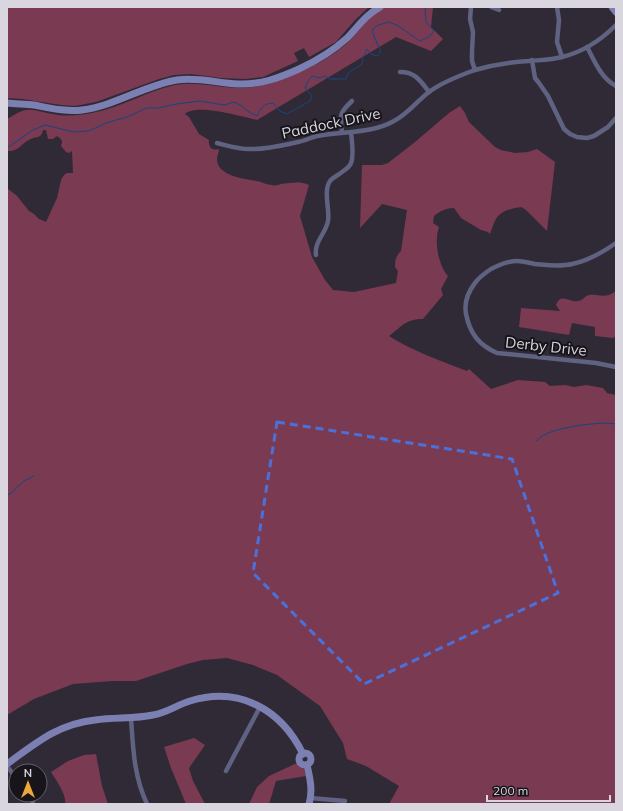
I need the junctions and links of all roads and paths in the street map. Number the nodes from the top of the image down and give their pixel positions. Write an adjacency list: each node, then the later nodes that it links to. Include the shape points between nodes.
1 (380, 7): 17 (street, via 370,13 347,38 329,52 273,80 256,84 237,84 196,79 177,80 96,108 82,110 69,111)
2 (471, 7): 12 (street, via 472,61)
3 (491, 7): 6 (street)
4 (557, 7): 10 (street, via 558,42)
5 (612, 7): 7 (street)
6 (499, 10)
7 (616, 12)
8 (616, 25): 9 (street, Paddock Drive, via 605,36)
9 (587, 47): 10 (street, Paddock Drive); 14 (street, via 601,74)
10 (562, 57): 11 (street, Paddock Drive)
11 (532, 60): 12 (street, Paddock Drive); 18 (street, via 535,78 548,96 564,129 570,134 587,138 594,136)
12 (475, 70): 15 (street, Paddock Drive)
13 (400, 72): 15 (street, via 412,74)
14 (616, 86)
15 (429, 92): 20 (street, Paddock Drive, via 394,122)
16 (352, 101): 19 (street, via 341,114)
17 (7, 103)
18 (616, 118)
19 (342, 132): 20 (street, Paddock Drive); 21 (street, Paddock Drive, via 253,149)
20 (351, 132): 23 (street, via 351,164 330,181 327,194 328,220 316,246)
21 (217, 143)
22 (616, 243): 24 (street, Derby Drive, via 582,262 572,264 560,266 517,261 500,264 478,279 466,302 468,323 474,335 483,346 497,353)
23 (316, 255)
24 (616, 368)
25 (260, 707): 26 (street, via 242,699 216,697 191,701 155,715); 28 (street); 29 (street, via 283,724 303,754 299,761 302,765 307,765)
26 (131, 718): 27 (street, via 95,720 68,726 41,739); 31 (street, via 136,772)
27 (7, 765)
28 (226, 772)
29 (310, 801): 30 (street)
30 (345, 801)
31 (147, 804)

